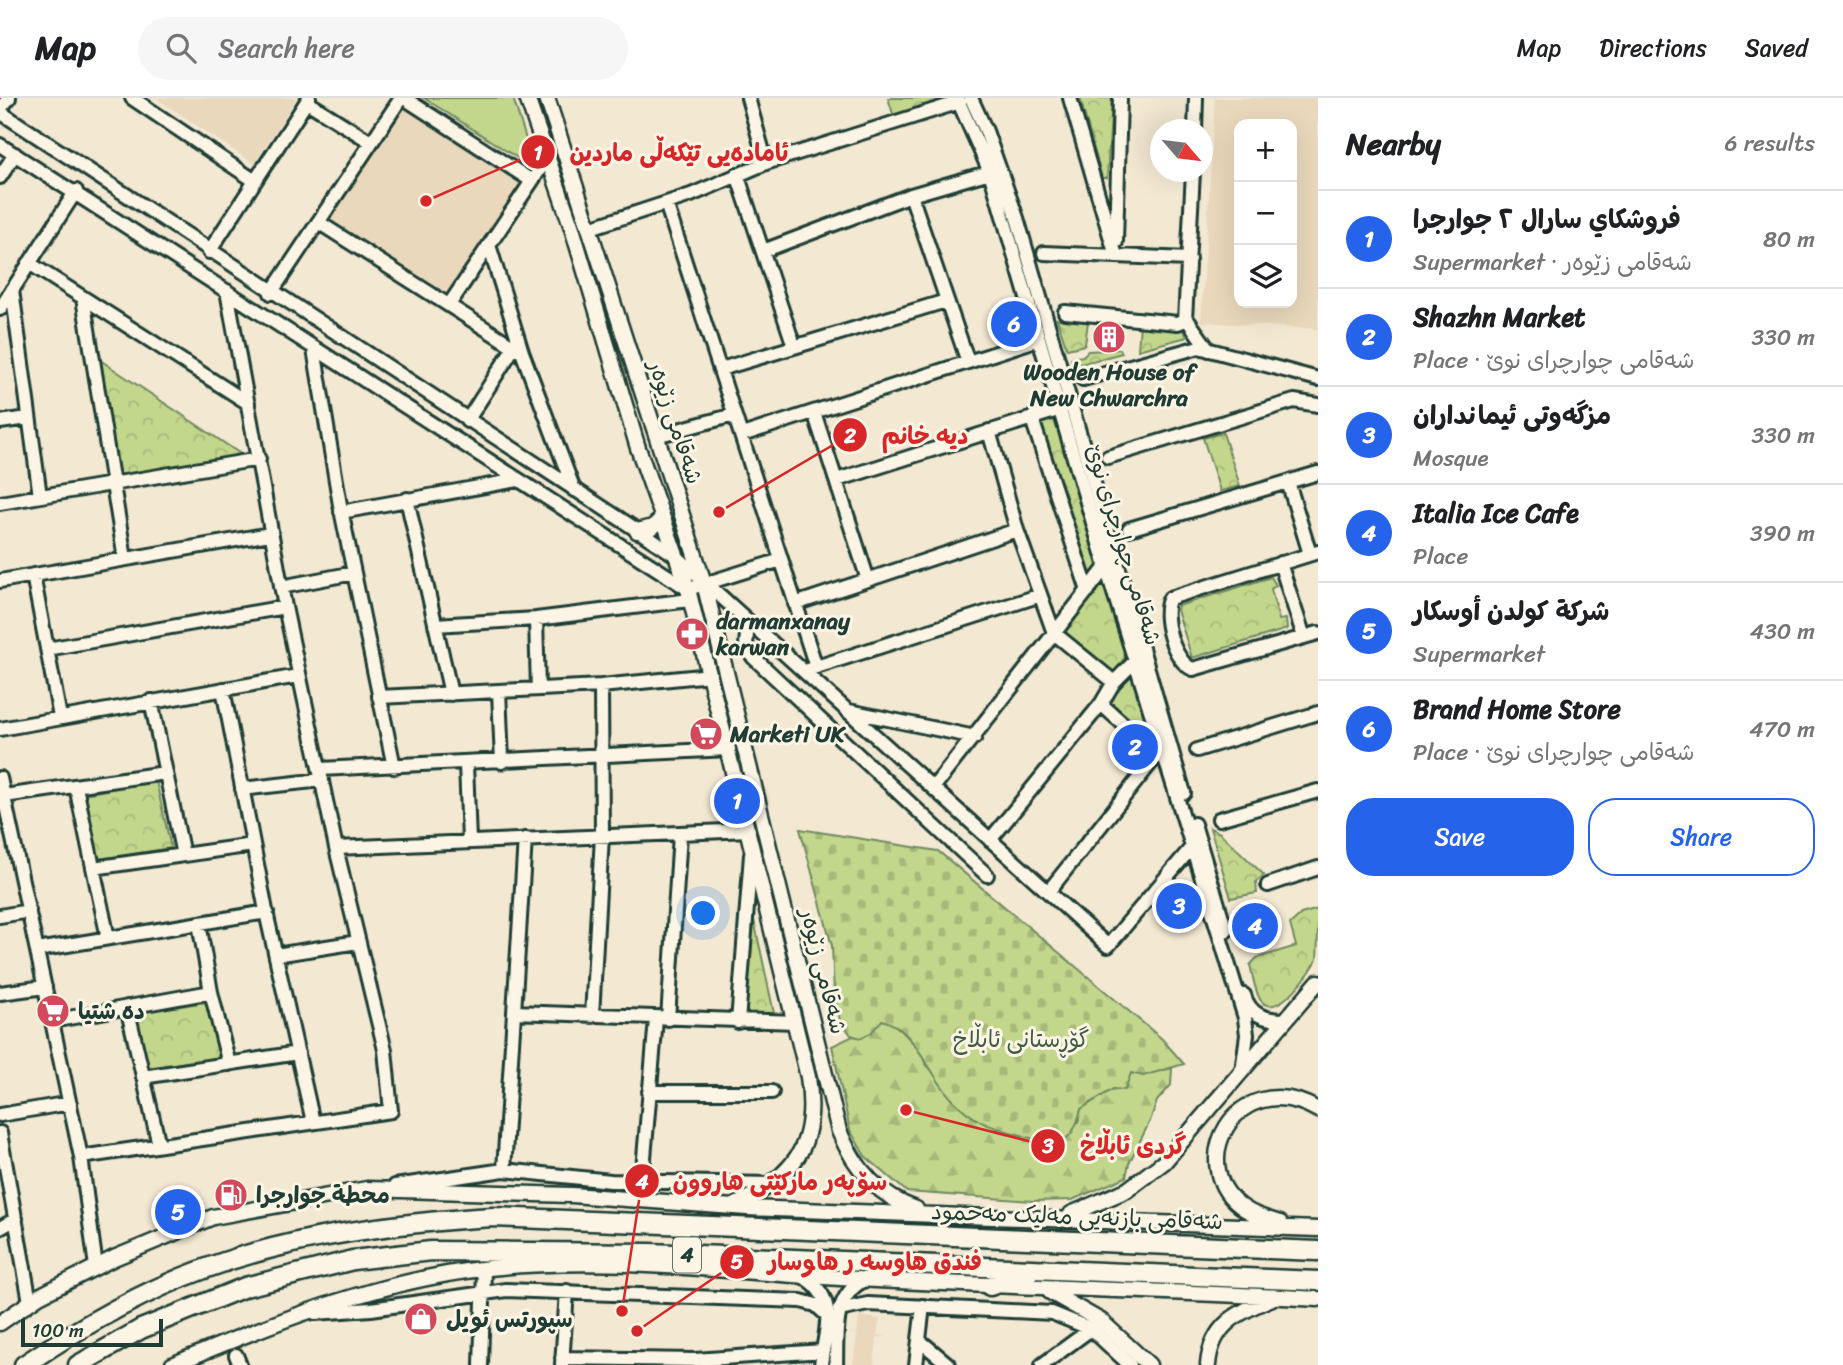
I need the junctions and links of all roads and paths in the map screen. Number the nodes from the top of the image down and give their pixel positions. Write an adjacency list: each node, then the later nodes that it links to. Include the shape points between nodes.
1 (9, 98): 12 (street)
2 (132, 98): 22 (street)
3 (402, 98): 14 (street); 23 (street)
4 (527, 98): 17 (main road, شەقامی زێوەر)
5 (547, 98): 31 (main road, شەقامی زێوەر)
6 (748, 98): 18 (street)
7 (1070, 98): 36 (street)
8 (1120, 98): 36 (street)
9 (1196, 98): 13 (street)
10 (963, 99): 18 (street); 19 (street, شەقامی چوارچرای نوێ); 155 (street, شەقامی چوارچرای نوێ, via 986,131 1017,218)
11 (308, 100): 14 (street); 22 (street)
12 (0, 110): 26 (street)
13 (1195, 119)
14 (371, 142): 30 (street)
15 (0, 145): 16 (street)
16 (15, 155): 21 (street); 25 (street)
17 (548, 157): 23 (street); 81 (main road, شەقامی زێوەر)
18 (766, 163): 20 (street)
19 (990, 172): 27 (street); 48 (street, شەقامی چوارچرای نوێ)
20 (737, 174): 28 (street); 34 (street)
21 (0, 177)
22 (255, 181): 33 (street)
23 (532, 181): 32 (street)
24 (1193, 182): 37 (street)
25 (76, 191): 29 (street); 38 (street)
26 (118, 192): 29 (street); 33 (street)
27 (911, 195): 34 (street); 43 (street)
28 (666, 203): 31 (street); 54 (street)
29 (106, 211): 40 (street)
30 (318, 222): 41 (street); 44 (street)
31 (590, 228): 68 (main road, شەقامی زێوەر)
32 (489, 245): 44 (street); 51 (street)
33 (209, 251): 41 (street)
34 (763, 251): 49 (street)
35 (1044, 253): 36 (street)
36 (1116, 256): 37 (street)
37 (1189, 259): 47 (street)
38 (29, 263): 39 (street); 42 (street)
39 (12, 290): 45 (street); 63 (street)
40 (227, 291): 50 (street); 57 (street)
41 (271, 293): 64 (street)
42 (83, 298): 57 (street); 74 (street)
43 (946, 300): 49 (street); 53 (street)
44 (449, 305): 51 (street)
45 (0, 309)
46 (1065, 312): 47 (street, via 1178,323)
47 (1186, 318): 52 (street)
48 (1039, 339): 53 (street); 59 (street, شەقامی چوارچرای نوێ)
49 (794, 346): 54 (street)
50 (314, 349): 72 (street); 80 (street)
51 (518, 349): 64 (street); 76 (street)
52 (1209, 350): 55 (street, via 1199,348); 56 (street)
53 (968, 362): 60 (street)
54 (721, 369): 61 (street)
55 (1083, 379)
56 (1318, 379)
57 (248, 403): 70 (street)
58 (1318, 405): 69 (street, via 1294,401)
59 (1061, 409): 62 (street); 93 (street, شەقامی چوارچرای نوێ)
60 (814, 412): 67 (street); 73 (street)
61 (734, 415): 67 (street); 68 (street)
62 (1034, 416): 66 (street); 100 (street)
63 (28, 418): 65 (street); 77 (street)
64 (467, 421): 76 (street)
65 (0, 422)
66 (989, 430): 73 (street); 84 (street)
67 (742, 435): 91 (street)
68 (656, 436): 98 (main road, شەقامی زێوەر)
69 (1108, 457)
70 (259, 458): 74 (street); 86 (street)
71 (1318, 473): 75 (street)
72 (518, 480): 78 (street); 87 (street)
73 (837, 480): 96 (street)
74 (113, 482): 77 (street); 90 (street)
75 (1287, 482): 83 (street); 88 (street)
76 (574, 490): 82 (street)
77 (40, 496): 79 (street)
78 (407, 499): 80 (street); 107 (street)
79 (0, 503)
80 (341, 512): 94 (street)
81 (662, 518): 85 (main road, via 653,527); 89 (main road, شەقامی زێوەر)
82 (620, 520): 85 (street); 87 (street)
83 (1129, 529)
84 (1017, 530): 96 (street); 102 (street)
85 (637, 531): 89 (street)
86 (270, 534): 90 (street); 99 (street)
87 (608, 539): 101 (street)
88 (1314, 553): 92 (street)
89 (675, 555): 98 (street); 101 (main road, شەقامی زێوەر)
90 (125, 559): 95 (street)
91 (781, 560): 98 (street); 103 (street)
92 (1280, 564): 110 (street); 110 (street, via 1170,598 1166,618 1180,660 1193,669)
93 (1106, 567): 100 (street); 112 (street, شەقامی چوارچرای نوێ)
94 (354, 573): 99 (street); 123 (street)
95 (33, 575): 97 (street); 111 (street)
96 (869, 580): 103 (street)
97 (0, 581)
98 (705, 583): 101 (street); 106 (street); 171 (main road, شەقامی زێوەر)
99 (281, 587): 104 (street)
100 (1088, 591): 108 (street)
101 (689, 594): 105 (street); 115 (main road, شەقامی زێوەر)
102 (1038, 596): 108 (street); 113 (street)
103 (795, 604): 113 (street)
104 (285, 607): 111 (street); 116 (street)
105 (537, 619): 107 (street); 120 (street)
106 (748, 623): 114 (street); 159 (street, via 746,645 753,657)
107 (435, 625): 122 (street)
108 (1054, 633): 117 (street); 130 (street)
109 (1318, 633): 110 (street)
110 (1304, 638)
111 (47, 649): 128 (street)
112 (1136, 660): 117 (street); 133 (street, شەقامی چوارچرای نوێ)
113 (817, 667): 114 (street)
114 (803, 672): 126 (street)
115 (711, 675): 118 (street); 131 (main road, شەقامی زێوەر)
116 (298, 676): 119 (street); 139 (street)
117 (1114, 682): 125 (street)
118 (601, 686): 120 (street); 134 (street)
119 (223, 689): 124 (street); 143 (street)
120 (538, 689): 121 (street)
121 (499, 691): 122 (street); 135 (street)
122 (451, 694): 123 (street)
123 (379, 697): 137 (street)
124 (150, 701): 128 (street); 138 (street)
125 (1101, 704): 133 (street); 151 (street)
126 (847, 711): 130 (street); 142 (street)
127 (1318, 713): 132 (street)
128 (60, 717): 129 (street)
129 (0, 729)
130 (975, 737): 142 (street)
131 (729, 749): 134 (street); 148 (main road, شەقامی زێوەر)
132 (1197, 750)
133 (1160, 752): 155 (street, شەقامی چوارچرای نوێ); 161 (street)
134 (603, 757): 135 (street); 149 (street)
135 (502, 762): 136 (street)
136 (466, 764): 137 (street); 152 (street)
137 (394, 768): 139 (street)
138 (166, 773): 141 (street); 156 (street)
139 (321, 775): 143 (street); 154 (street)
140 (0, 778): 145 (street)
141 (76, 787): 145 (street); 158 (street)
142 (933, 788): 151 (street)
143 (242, 789): 153 (street)
144 (1318, 791): 146 (street)
145 (4, 796): 162 (street)
146 (1219, 819)
147 (680, 834): 148 (street); 149 (street); 179 (street)
148 (750, 835): 169 (main road, شەقامی زێوەر); 182 (street)
149 (602, 836): 150 (street); 178 (street)
150 (525, 839): 152 (street); 177 (street)
151 (990, 840): 161 (street)
152 (470, 841): 154 (street)
153 (253, 845): 156 (street); 163 (street)
154 (336, 848): 167 (street)
155 (1196, 848): 161 (street, via 1108,946); 180 (street, via 1246,1002 1259,1016); 186 (street, via 1245,1018)
156 (183, 855): 158 (street)
157 (1318, 868): 160 (street)
158 (93, 869): 166 (street)
159 (987, 875)
160 (1268, 885)
161 (1048, 892)
162 (29, 911): 164 (street); 168 (street)
163 (267, 912): 165 (street); 170 (street)
164 (0, 916)
165 (199, 923): 166 (street); 174 (street)
166 (108, 939): 168 (street)
167 (358, 942): 170 (street); 193 (street, via 385,1050 391,1111)
168 (37, 950): 173 (street)
169 (778, 953): 171 (main road); 183 (main road, شەقامی زێوەر)
170 (276, 955): 184 (street)
171 (800, 962): 205 (main road, شەقامی زێوەر, via 839,1130 858,1168 889,1196)
172 (1318, 982): 180 (main road)
173 (45, 987): 175 (street); 181 (street)
174 (211, 992): 176 (street); 185 (street)
175 (0, 993)
176 (127, 1007): 181 (street); 187 (street)
177 (514, 1012): 178 (street); 198 (street)
178 (592, 1016): 179 (street)
179 (662, 1019): 182 (street); 188 (street)
180 (1285, 1020): 186 (main road)
181 (52, 1021): 190 (street)
182 (738, 1022): 183 (street)
183 (795, 1022): 201 (main road, شەقامی زێوەر, via 812,1100 808,1132)
184 (298, 1053): 185 (street); 193 (street)
185 (229, 1064): 187 (street)
186 (1242, 1070): 206 (main road, via 1146,1177 1107,1201)
187 (143, 1077): 195 (street)
188 (649, 1092): 189 (street); 200 (street)
189 (772, 1092)
190 (69, 1103): 192 (street); 197 (street)
191 (1318, 1110): 209 (main road, via 1282,1097 1262,1099 1243,1108 1220,1138 1217,1158 1229,1194 1244,1209)
192 (0, 1115)
193 (313, 1122): 195 (street)
194 (0, 1133): 196 (street)
195 (159, 1145): 197 (street)
196 (2, 1154): 207 (street)
197 (81, 1157): 213 (street)
198 (504, 1170): 199 (street); 202 (street)
199 (563, 1176): 200 (street); 203 (street)
200 (642, 1181): 201 (street)
201 (774, 1184): 204 (main road)
202 (367, 1189): 203 (main road); 213 (main road, via 213,1217)
203 (562, 1195): 204 (main road)
204 (733, 1207): 205 (main road)
205 (927, 1213): 206 (main road)
206 (1058, 1217): 209 (main road)
207 (16, 1219): 208 (street); 225 (street)
208 (0, 1228)
209 (1311, 1229)
210 (1318, 1251): 235 (highway, شەقامی بازنەیی مەلیک مەحمود / 4, via 493,1217 410,1222 316,1238 206,1268 123,1306)
211 (547, 1252): 212 (highway); 214 (highway, 4); 236 (highway, 4, via 431,1251 353,1260 245,1287 141,1329)
212 (574, 1264): 215 (main road); 216 (main road)
213 (96, 1267): 225 (main road)
214 (1040, 1269): 218 (highway, 4); 219 (highway)
215 (484, 1270): 221 (street); 228 (main road, via 372,1290)
216 (802, 1276): 217 (main road); 227 (street, via 823,1293)
217 (866, 1279): 219 (main road); 227 (street, via 848,1291)
218 (1318, 1280)
219 (990, 1286): 220 (main road)
220 (1042, 1288): 223 (main road); 245 (main road, via 1101,1321)
221 (486, 1291): 222 (street); 228 (street, via 371,1309); 238 (street)
222 (567, 1291): 227 (street, via 801,1301); 233 (street)
223 (1276, 1296): 224 (main road); 246 (main road, via 1229,1318 1213,1341)
224 (1318, 1298)
225 (30, 1302): 229 (main road)
226 (923, 1306): 227 (street, via 860,1304); 230 (street, via 1052,1313); 231 (street)
227 (833, 1313): 232 (street); 240 (street)
228 (300, 1314): 237 (main road)
229 (0, 1323)
230 (1091, 1329): 243 (street); 244 (street)
231 (919, 1340): 241 (street); 242 (street)
232 (823, 1351): 234 (street); 239 (street)
233 (562, 1361): 234 (street)
234 (634, 1362)
235 (24, 1365)
236 (78, 1365)
237 (172, 1365)
238 (481, 1365)
239 (821, 1365)
240 (835, 1365)
241 (916, 1365)
242 (949, 1365)
243 (1042, 1365)
244 (1130, 1365)
245 (1149, 1365)
246 (1208, 1365)

